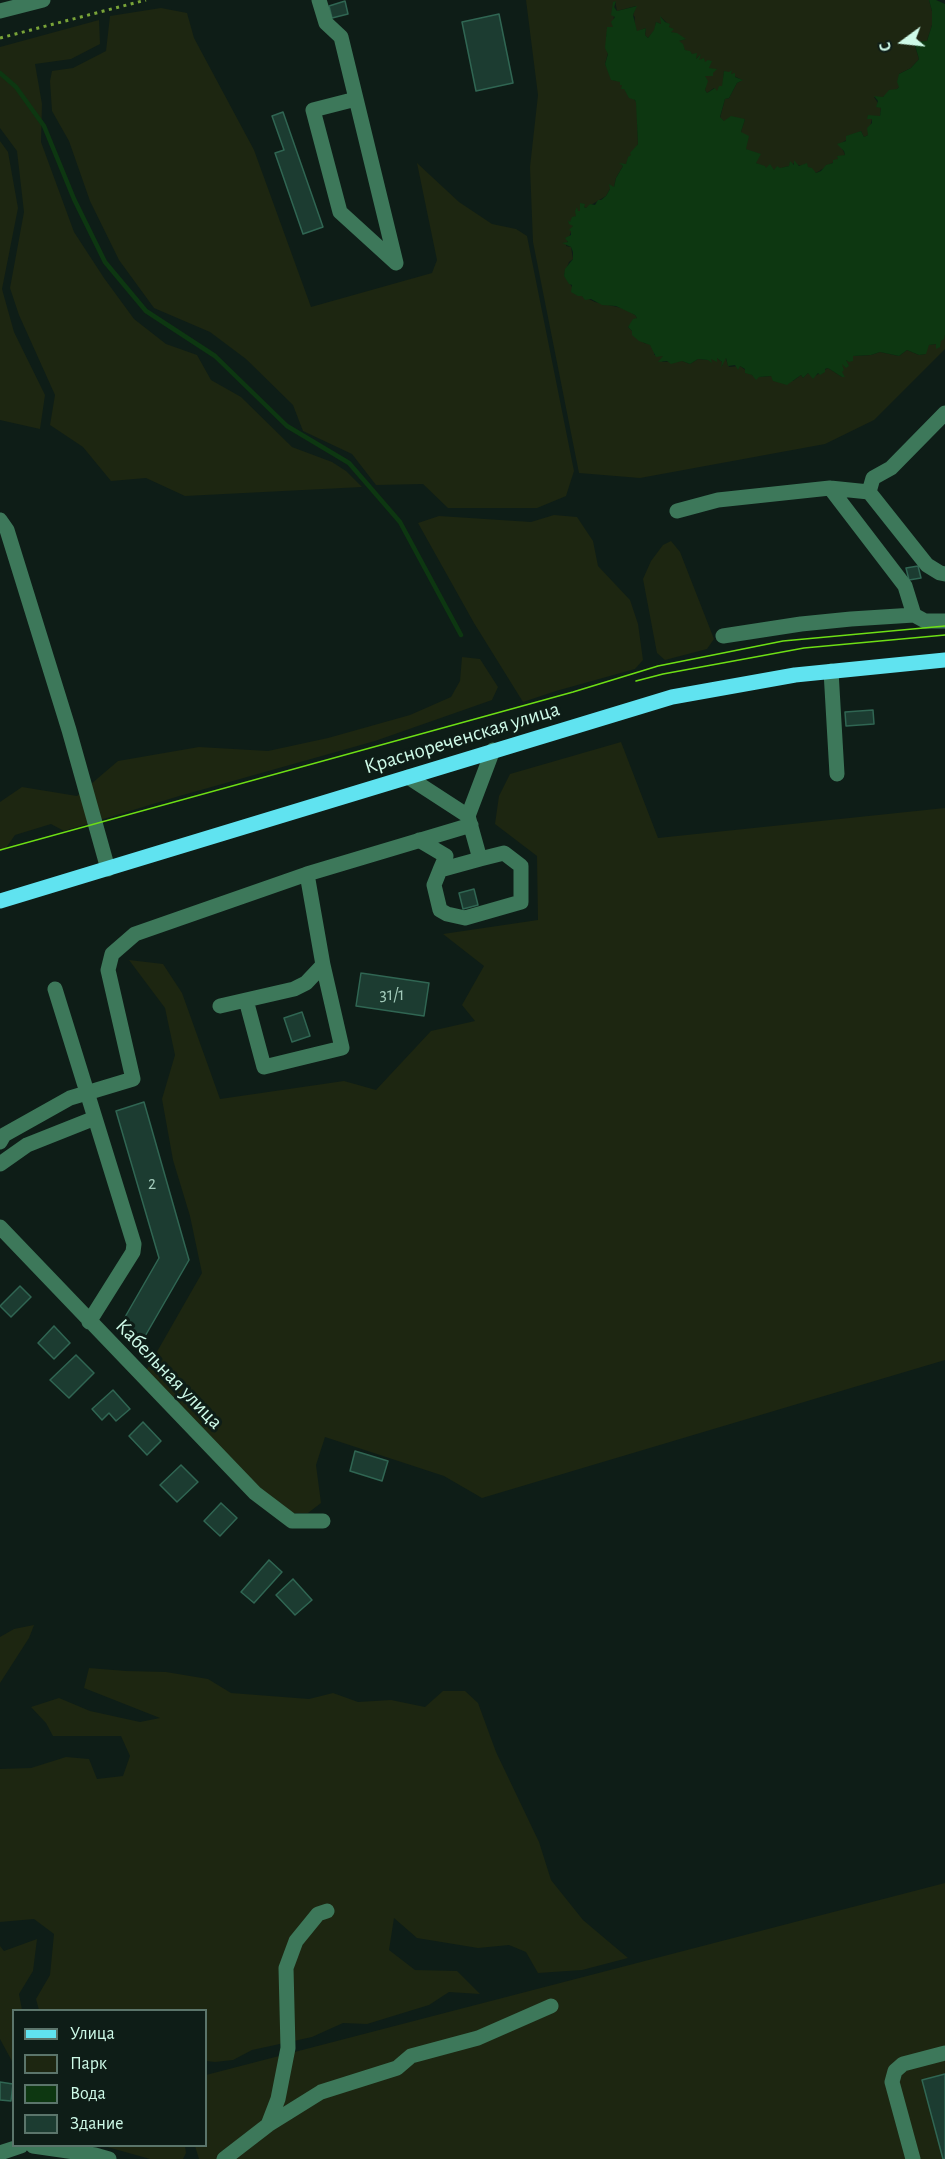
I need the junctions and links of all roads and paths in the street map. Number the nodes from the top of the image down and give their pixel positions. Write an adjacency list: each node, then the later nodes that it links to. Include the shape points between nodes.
1 (43, 0): 4 (street)
2 (146, 0): 5 (path)
3 (319, 0): 6 (street, via 326,24 340,37)
4 (0, 11)
5 (0, 38)
6 (356, 99): 6 (street, via 358,110 396,263 340,212 313,110)
7 (945, 413): 9 (street, via 891,468 873,478)
8 (830, 488): 9 (street); 10 (street, via 718,500); 13 (street, via 905,586)
9 (870, 492): 12 (street, via 927,565)
10 (677, 511)
11 (0, 520): 25 (street, via 7,530 69,730)
12 (945, 574)
13 (914, 615): 14 (street, via 925,621); 15 (street, via 801,624)
14 (945, 621)
15 (723, 636)
16 (945, 651): 17 (street)
17 (938, 660): 18 (main road, Краснореченская улица)
18 (831, 671): 19 (main road, Краснореченская улица, via 672,697); 20 (street)
19 (493, 750): 21 (main road, Краснореченская улица); 22 (street)
20 (837, 774)
21 (408, 777): 22 (street); 25 (main road, Краснореченская улица)
22 (469, 820): 23 (street); 24 (street)
23 (419, 840): 26 (street, via 446,856); 27 (street)
24 (480, 859): 26 (street); 26 (street, via 504,853 521,866 521,902 465,918 447,914 440,910 434,885)
25 (108, 869): 28 (main road, Краснореченская улица)
26 (440, 870)
27 (307, 874): 29 (street); 33 (street, via 135,934 112,954 108,970 133,1078)
28 (0, 901)
29 (323, 964): 31 (street, via 306,983 294,989); 31 (street, via 342,1048 264,1067)
30 (56, 989): 33 (street)
31 (246, 1000): 32 (street)
32 (220, 1006)
33 (87, 1092): 34 (street); 35 (street, via 32,1118 4,1135)
34 (95, 1118): 36 (street, via 27,1144); 38 (street, via 134,1244 133,1252)
35 (0, 1142)
36 (0, 1164)
37 (0, 1227): 38 (street, Кабельная улица)
38 (89, 1322): 39 (street, Кабельная улица, via 255,1493 292,1521)
39 (323, 1521)
40 (327, 1911): 43 (street, via 318,1914 296,1941 286,1968 288,2048 278,2099)
41 (551, 2006): 43 (street, via 478,2038 411,2056 397,2068 321,2092)
42 (945, 2053): 49 (street, via 903,2064 895,2072 892,2082)
43 (268, 2125): 48 (street)
44 (16, 2147): 46 (street)
45 (45, 2147): 47 (street)
46 (0, 2153)
47 (109, 2159)
48 (224, 2159)
49 (913, 2159)

